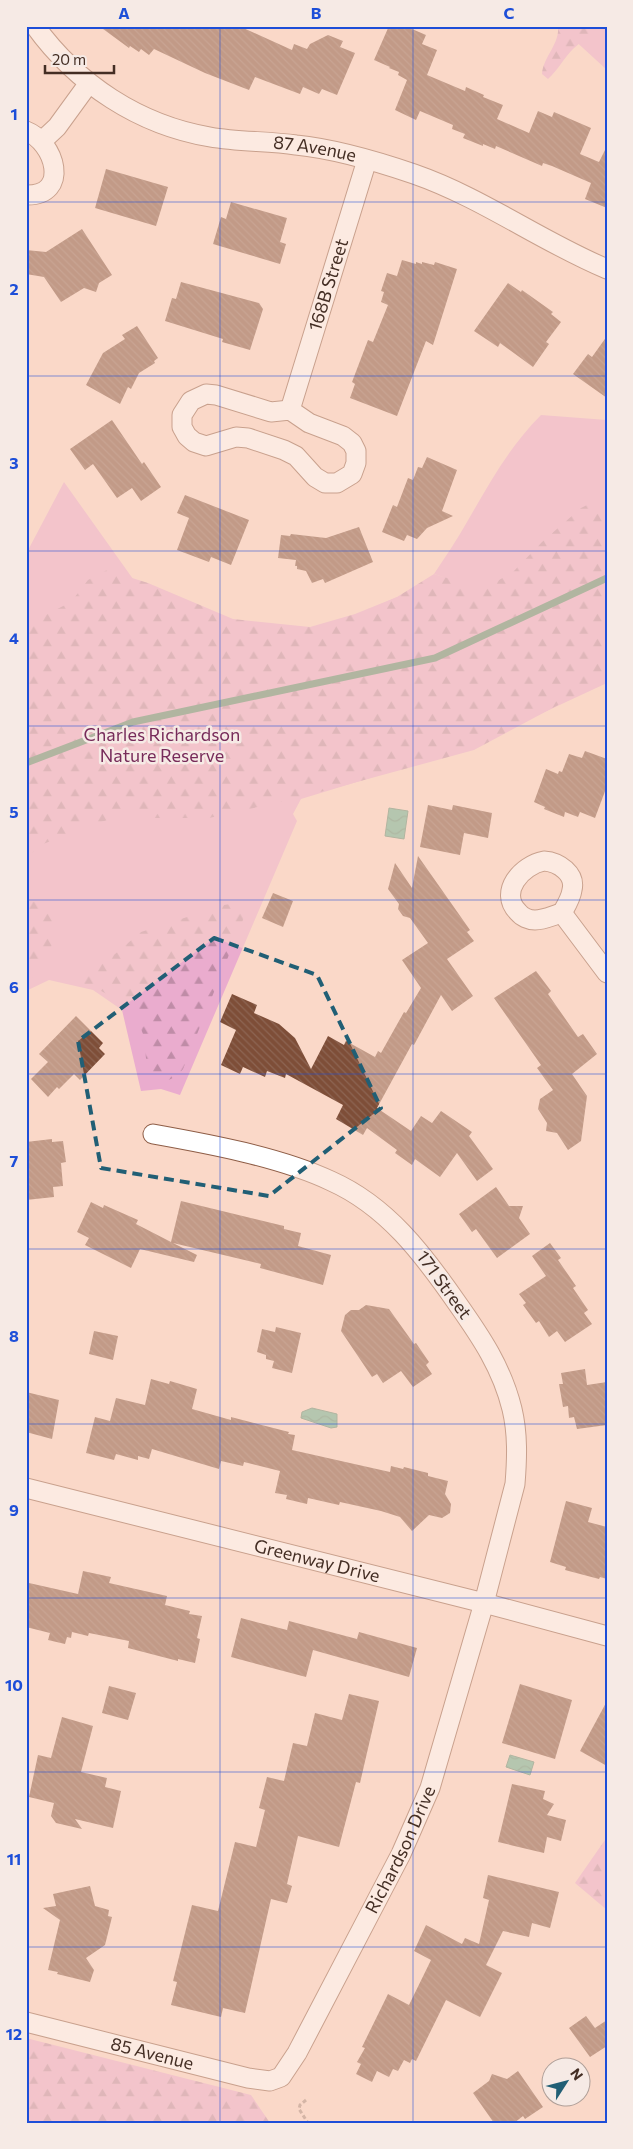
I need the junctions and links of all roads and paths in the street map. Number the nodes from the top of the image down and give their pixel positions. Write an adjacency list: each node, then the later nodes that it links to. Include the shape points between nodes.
1 (35, 26): 2 (street, 87 Avenue)
2 (89, 83): 4 (street, via 58,127); 5 (street, 87 Avenue, via 134,112 178,130 217,138 306,146)
3 (26, 130): 4 (street)
4 (42, 141): 6 (street, via 54,166 54,176 43,191 37,195)
5 (367, 160): 7 (street, 87 Avenue, via 463,193 569,252); 8 (street, 168B Street)
6 (26, 195)
7 (607, 269)
8 (290, 410): 8 (street, via 309,423 336,432 352,443 356,463 348,478 337,483 325,483 315,477 300,459 284,450 242,437 210,445 198,444 190,440 182,427 182,415 187,405 206,394 271,412)
9 (562, 913): 10 (street)
10 (607, 973)
11 (153, 1134): 13 (street, 171 Street, via 274,1161 341,1185 394,1224 447,1288 496,1363 512,1410 515,1431 515,1484)
12 (26, 1488): 13 (street, Greenway Drive)
13 (484, 1602): 14 (street, Greenway Drive); 16 (street, Richardson Drive, via 439,1761 419,1815 297,2053)
14 (607, 1636)
15 (26, 2022): 16 (street, 85 Avenue, via 248,2078)
16 (278, 2079)
17 (306, 2100): 18 (path, via 299,2110)
18 (308, 2123)

